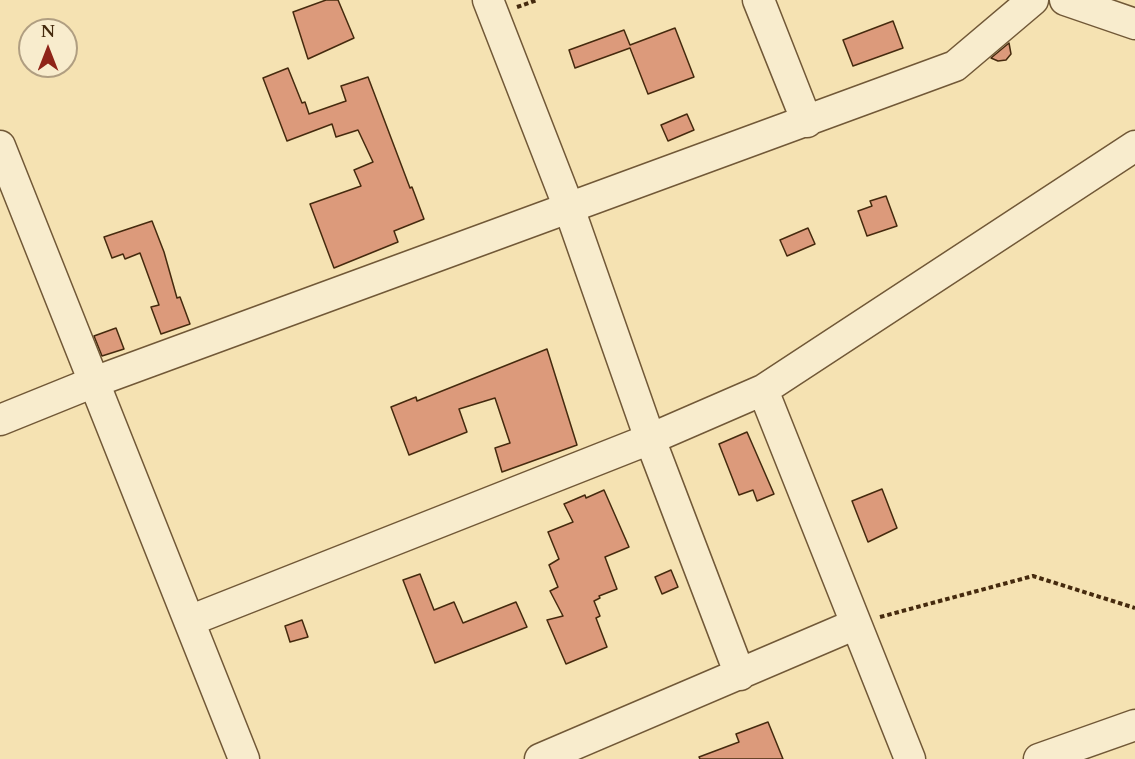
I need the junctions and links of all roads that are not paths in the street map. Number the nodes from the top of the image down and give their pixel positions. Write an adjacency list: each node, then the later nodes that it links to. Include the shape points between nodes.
1 (488, 0): 9 (street)
2 (759, 0): 6 (street)
3 (1033, 0): 6 (street, via 955,66)
4 (1065, 0): 5 (street)
5 (1135, 24)
6 (802, 110): 9 (street)
7 (1135, 146): 11 (street)
8 (0, 147): 10 (street)
9 (569, 208): 10 (street); 13 (street)
10 (94, 382): 12 (street); 14 (street)
11 (763, 390): 13 (street); 15 (street)
12 (0, 420)
13 (651, 439): 14 (street); 16 (street)
14 (189, 621): 18 (street)
15 (856, 624): 16 (street); 20 (street)
16 (740, 675): 19 (street)
17 (1135, 725): 21 (street)
18 (244, 759)
19 (540, 759)
20 (910, 759)
21 (1040, 759)

